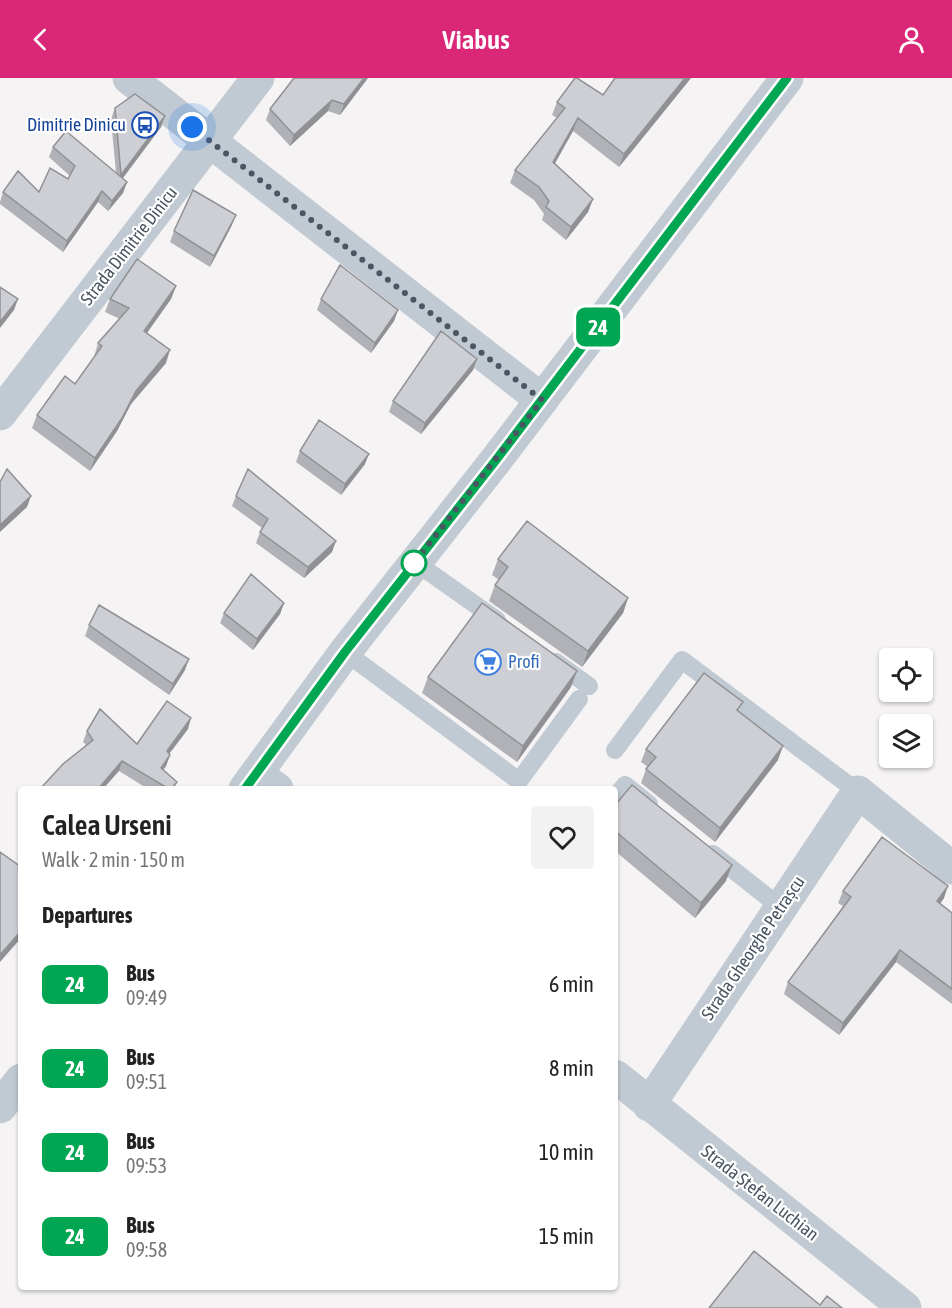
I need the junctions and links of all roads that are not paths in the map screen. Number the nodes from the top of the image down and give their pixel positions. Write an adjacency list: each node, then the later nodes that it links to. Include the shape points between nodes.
1 (129, 78): 4 (street)
2 (258, 78): 4 (street, Strada Dimitrie Dinicu)
3 (787, 78): 5 (street)
4 (210, 141): 5 (street); 6 (street, Strada Dimitrie Dinicu)
5 (542, 400): 7 (street)
6 (0, 414)
7 (416, 562): 8 (lane); 10 (street)
8 (512, 630)
9 (541, 651): 10 (lane, via 584,692 519,781)
10 (345, 652): 12 (street)
11 (615, 750): 13 (lane, via 682,660)
12 (260, 784)
13 (858, 792): 17 (street); 18 (street, Strada Gheorghe Petrașcu)
14 (618, 794): 15 (lane, via 625,785)
15 (661, 814)
16 (698, 842): 18 (lane)
17 (952, 868)
18 (780, 907): 21 (street, Strada Gheorghe Petrașcu)
19 (618, 1079): 21 (street, Strada Ștefan Luchian)
20 (18, 1084): 22 (street)
21 (649, 1105): 23 (street, Strada Ștefan Luchian)
22 (0, 1107)
23 (905, 1308)

